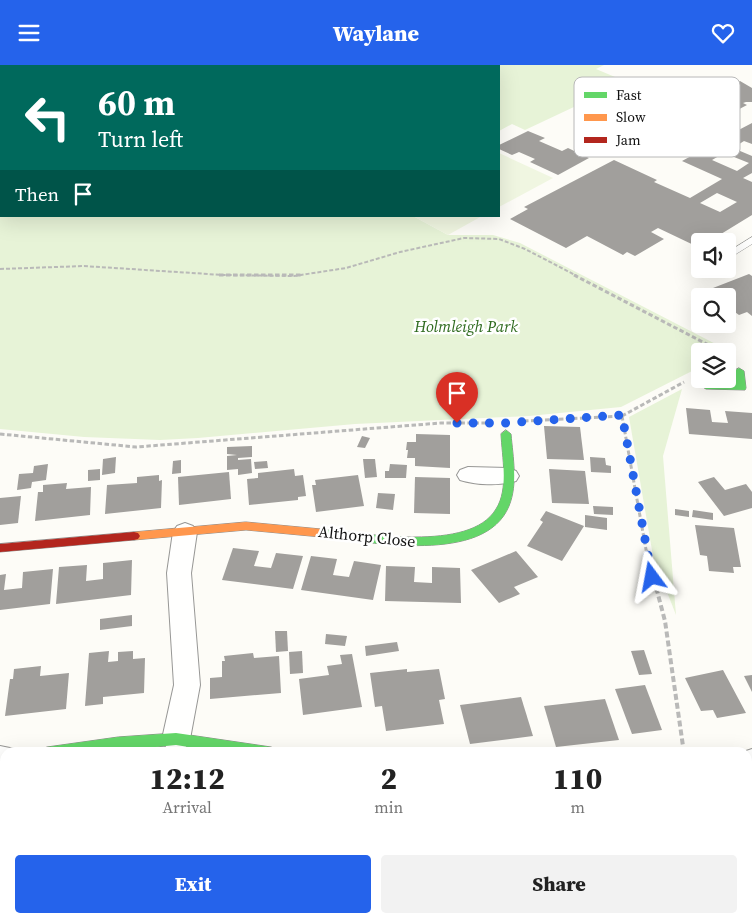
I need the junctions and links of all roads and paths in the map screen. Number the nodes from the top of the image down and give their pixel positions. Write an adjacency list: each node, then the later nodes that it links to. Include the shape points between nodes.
1 (752, 241): 2 (lane)
2 (736, 251)
3 (0, 269): 4 (path, via 84,266 294,276 346,268 464,238 487,237 525,249)
4 (705, 343)
5 (686, 381): 6 (path)
6 (622, 415): 7 (path); 18 (path, via 648,558 665,621)
7 (515, 422)
8 (487, 423): 9 (path, via 442,423 136,447)
9 (0, 434)
10 (506, 434): 12 (street, Althorp Close)
11 (468, 475): 12 (street)
12 (508, 476): 13 (street, Althorp Close, via 500,516 485,531 458,540 429,542 246,526)
13 (185, 532): 14 (street, Althorp Close); 15 (street, via 180,573 187,685)
14 (0, 548)
15 (176, 739): 16 (street); 17 (street)
16 (90, 747)
17 (230, 747)
18 (683, 747)

